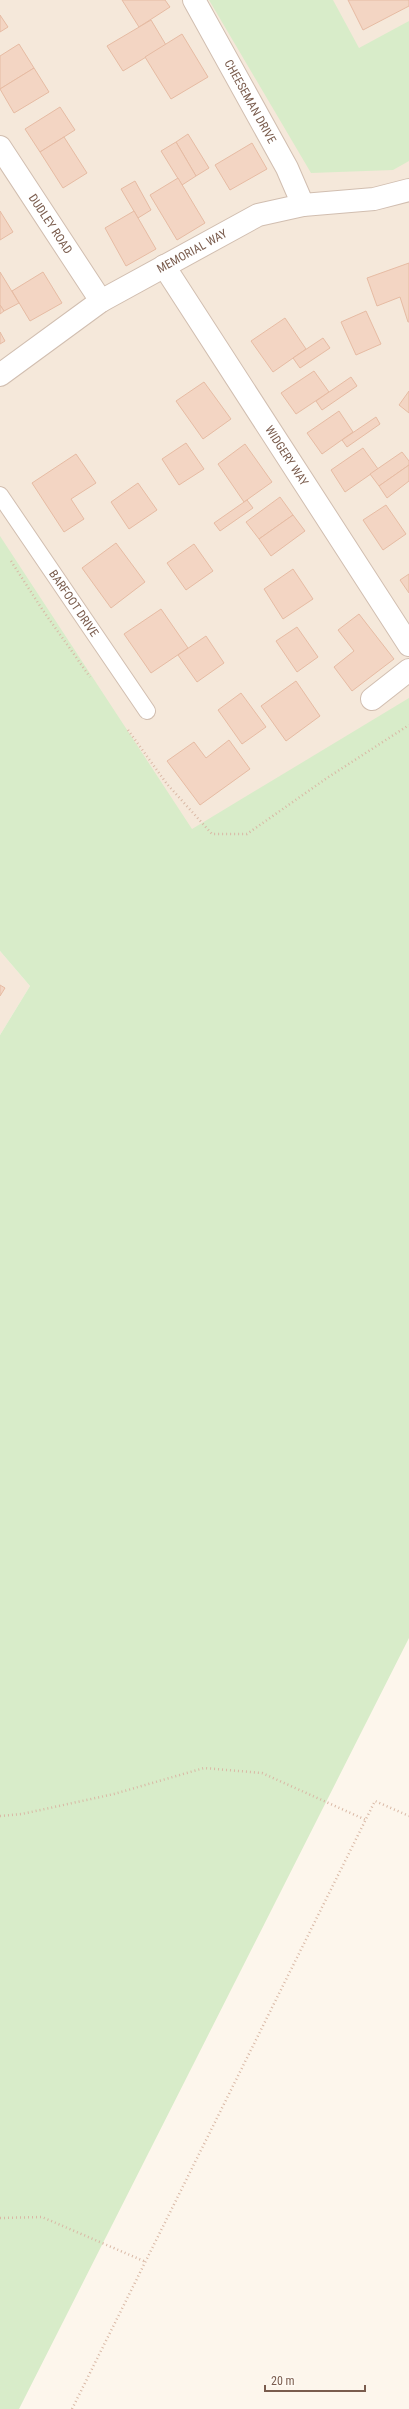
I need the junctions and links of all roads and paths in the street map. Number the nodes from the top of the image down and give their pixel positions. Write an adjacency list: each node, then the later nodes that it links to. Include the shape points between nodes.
1 (194, 0): 4 (street, CHEESEMAN DRIVE, via 287,168)
2 (0, 147): 6 (street, DUDLEY ROAD)
3 (409, 190): 4 (street, MEMORIAL WAY, via 374,199)
4 (303, 205): 5 (street, MEMORIAL WAY, via 258,215)
5 (164, 266): 6 (street, MEMORIAL WAY); 10 (street, WIDGERY WAY)
6 (101, 301): 7 (street, MEMORIAL WAY)
7 (0, 375)
8 (0, 495): 14 (lane, BARFOOT DRIVE)
9 (8, 557): 12 (path)
10 (409, 645)
11 (409, 670): 13 (street)
12 (93, 681)
13 (372, 699)
14 (147, 710)
15 (409, 725): 16 (path, via 247,834 212,834 167,784)
16 (125, 726)
17 (0, 1816): 19 (path, via 22,1814 114,1794 204,1768 262,1773)
18 (409, 1816): 19 (path, via 375,1802)
19 (366, 1820): 21 (path)
20 (0, 2218): 21 (path, via 42,2217)
21 (146, 2262): 22 (path)
22 (72, 2409)

